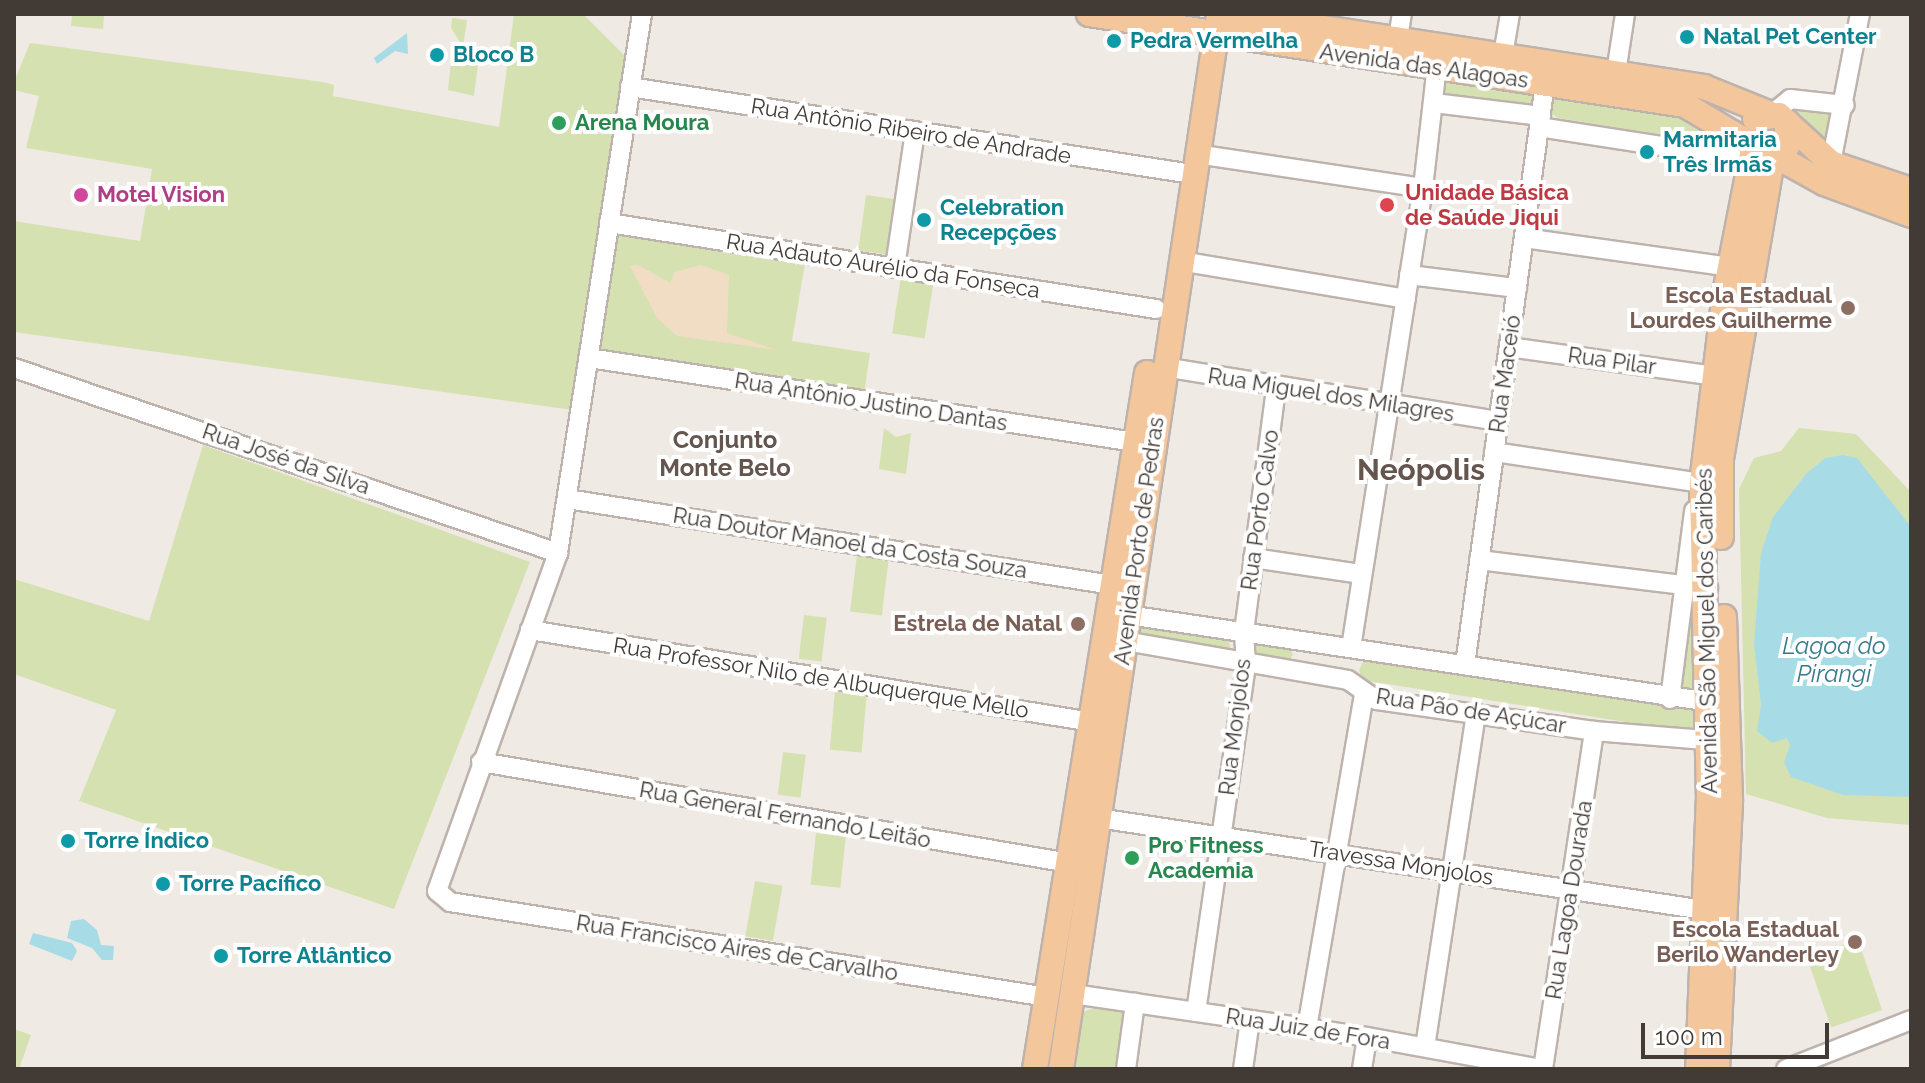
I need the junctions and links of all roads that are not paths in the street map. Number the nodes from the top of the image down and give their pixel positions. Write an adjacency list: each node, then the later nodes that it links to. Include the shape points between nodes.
1 (642, 14): 15 (street)
2 (1089, 14): 9 (main road, Avenida das Alagoas)
3 (1233, 14): 8 (main road, Avenida das Alagoas)
4 (1402, 14): 10 (street)
5 (1510, 14): 11 (street)
6 (1625, 14): 14 (street)
7 (1860, 14): 17 (street)
8 (1291, 18): 10 (main road, Avenida das Alagoas)
9 (1212, 26): 10 (main road, Avenida das Alagoas); 23 (main road, Avenida Porto de Pedras)
10 (1396, 50): 12 (main road, Avenida das Alagoas)
11 (1503, 55): 12 (main road, Avenida das Alagoas); 14 (main road, Avenida das Alagoas)
12 (1438, 57): 13 (main road, Avenida das Alagoas); 16 (street)
13 (1545, 83): 14 (main road, Avenida das Alagoas); 19 (street, Rua Maceió)
14 (1615, 83): 18 (main road, Avenida das Alagoas, via 1724,92); 21 (main road, Avenida das Alagoas, via 1685,105)
15 (630, 87): 20 (street, Rua Antônio Ribeiro de Andrade); 27 (street)
16 (1434, 103): 19 (street, Avenida das Alagoas); 24 (street)
17 (1845, 105): 18 (street, via 1790,99); 22 (street)
18 (1776, 116): 21 (main road, via 1751,123); 21 (main road, via 1791,138); 22 (main road, Avenida das Alagoas)
19 (1540, 122): 21 (street, Avenida das Alagoas, via 1719,155); 28 (street, Rua Maceió)
20 (915, 132): 23 (street, Rua Antônio Ribeiro de Andrade); 30 (street)
21 (1760, 150): 26 (main road, Avenida das Alagoas, via 1847,194); 31 (main road, Avenida São Miguel dos Caribés); 36 (main road, Avenida São Miguel dos Caribés)
22 (1831, 163): 25 (main road, Avenida das Alagoas)
23 (1189, 167): 24 (street, Rua Antônio Ribeiro de Andrade); 29 (main road, Avenida Porto de Pedras); 35 (main road, Avenida Porto de Pedras)
24 (1423, 188): 32 (street)
25 (1911, 190)
26 (1911, 215)
27 (609, 223): 30 (street, Rua Adauto Aurélio da Fonseca); 38 (street)
28 (1524, 238): 31 (street); 33 (street, Rua Maceió)
29 (1180, 261): 34 (street); 39 (main road, Avenida Porto de Pedras)
30 (895, 267): 35 (street, Rua Adauto Aurélio da Fonseca)
31 (1730, 267): 36 (main road, Avenida São Miguel dos Caribés)
32 (1409, 275): 33 (street); 34 (street)
33 (1517, 288): 37 (street, Rua Maceió)
34 (1406, 299): 43 (street)
35 (1156, 309): 45 (main road, Avenida Porto de Pedras)
36 (1732, 323): 41 (main road, Avenida São Miguel dos Caribés); 66 (main road, Avenida São Miguel dos Caribés, via 1721,459)
37 (1509, 347): 41 (street, Rua Pilar); 44 (street, Rua Maceió)
38 (589, 358): 45 (street, Rua Antônio Justino Dantas); 48 (street)
39 (1164, 367): 42 (street, Rua Miguel dos Milagres); 45 (main road, Avenida Porto de Pedras)
40 (14, 368): 49 (street, Rua José da Silva)
41 (1716, 376): 47 (main road, Avenida São Miguel dos Caribés)
42 (1276, 388): 43 (street, Rua Miguel dos Milagres); 50 (street, Rua Porto Calvo)
43 (1387, 405): 44 (street, Rua Miguel dos Milagres); 52 (street)
44 (1498, 421): 46 (street, Rua Maceió)
45 (1145, 444): 53 (main road, Avenida Porto de Pedras)
46 (1494, 452): 47 (street); 51 (street, Rua Maceió)
47 (1700, 482): 54 (main road, Avenida São Miguel dos Caribés)
48 (567, 499): 49 (street); 53 (street, Rua Doutor Manoel da Costa Souza)
49 (558, 553): 56 (street)
50 (1253, 558): 52 (street); 57 (street, Rua Porto Calvo)
51 (1479, 560): 54 (street); 62 (street, Rua Maceió)
52 (1362, 574): 60 (street)
53 (1123, 587): 55 (main road, Avenida Porto de Pedras); 68 (main road, Avenida Porto de Pedras)
54 (1696, 588): 65 (street, Avenida São Miguel dos Caribés); 66 (main road, Avenida São Miguel dos Caribés)
55 (1128, 615): 57 (street, Rua Pão de Açúcar); 58 (main road, Avenida Porto de Pedras)
56 (530, 630): 68 (street, Rua Professor Nilo de Albuquerque Mello); 71 (street)
57 (1244, 632): 59 (street, Rua Pão de Açúcar); 61 (street, Rua Monjolos)
58 (1125, 641): 61 (street, Rua Pão de Açúcar); 68 (main road, Avenida Porto de Pedras)
59 (1309, 641): 60 (street, Rua Pão de Açúcar); 63 (street)
60 (1351, 648): 62 (street, Rua Pão de Açúcar)
61 (1246, 663): 63 (street, Rua Pão de Açúcar); 73 (street, Rua Monjolos)
62 (1465, 665): 65 (street, Rua Pão de Açúcar)
63 (1303, 673): 64 (street, Rua Pão de Açúcar, via 1348,680)
64 (1364, 693): 67 (street, Rua Pão de Açúcar, via 1377,700); 74 (street)
65 (1670, 699): 66 (street, Rua Pão de Açúcar)
66 (1718, 703): 70 (main road, Avenida São Miguel dos Caribés)
67 (1476, 714): 69 (street, Rua Pão de Açúcar); 76 (street)
68 (1102, 724): 72 (main road, Avenida Porto de Pedras); 75 (main road, Avenida Porto de Pedras)
69 (1594, 731): 70 (street, Rua Pão de Açúcar); 77 (street, Rua Lagoa Dourada)
70 (1719, 741): 78 (main road, Avenida São Miguel dos Caribés); 96 (main road, Avenida São Miguel dos Caribés)
71 (481, 762): 75 (street, Rua General Fernando Leitão); 80 (street, Rua Francisco Aires de Carvalho, via 437,885 450,902)
72 (1098, 818): 73 (street, Travessa Monjolos); 75 (main road, Avenida Porto de Pedras)
73 (1221, 835): 74 (street, Travessa Monjolos); 82 (street, Rua Monjolos)
74 (1337, 853): 76 (street, Travessa Monjolos); 85 (street)
75 (1081, 865): 79 (main road, Avenida Porto de Pedras); 80 (main road, Avenida Porto de Pedras)
76 (1452, 872): 77 (street, Travessa Monjolos); 87 (street)
77 (1573, 891): 78 (street, Travessa Monjolos); 94 (street, Rua Lagoa Dourada)
78 (1704, 910): 95 (main road, Avenida São Miguel dos Caribés)
79 (1073, 994): 81 (street, Rua Juiz de Fora); 90 (main road, Avenida Porto de Pedras)
80 (1047, 997): 89 (main road, Avenida Porto de Pedras)
81 (1135, 1003): 82 (street, Rua Juiz de Fora); 91 (street)
82 (1196, 1012): 83 (street, Rua Juiz de Fora)
83 (1250, 1020): 85 (street, Rua Juiz de Fora); 92 (street)
84 (1911, 1020): 88 (street)
85 (1307, 1028): 86 (street, Rua Juiz de Fora)
86 (1367, 1037): 87 (street, Rua Juiz de Fora); 93 (street)
87 (1425, 1047): 94 (street, Rua Juiz de Fora)
88 (1836, 1060): 97 (street)
89 (1035, 1069)
90 (1061, 1069)
91 (1126, 1069)
92 (1243, 1069)
93 (1362, 1069)
94 (1542, 1069)
95 (1698, 1069)
96 (1717, 1069)
97 (1786, 1069)

